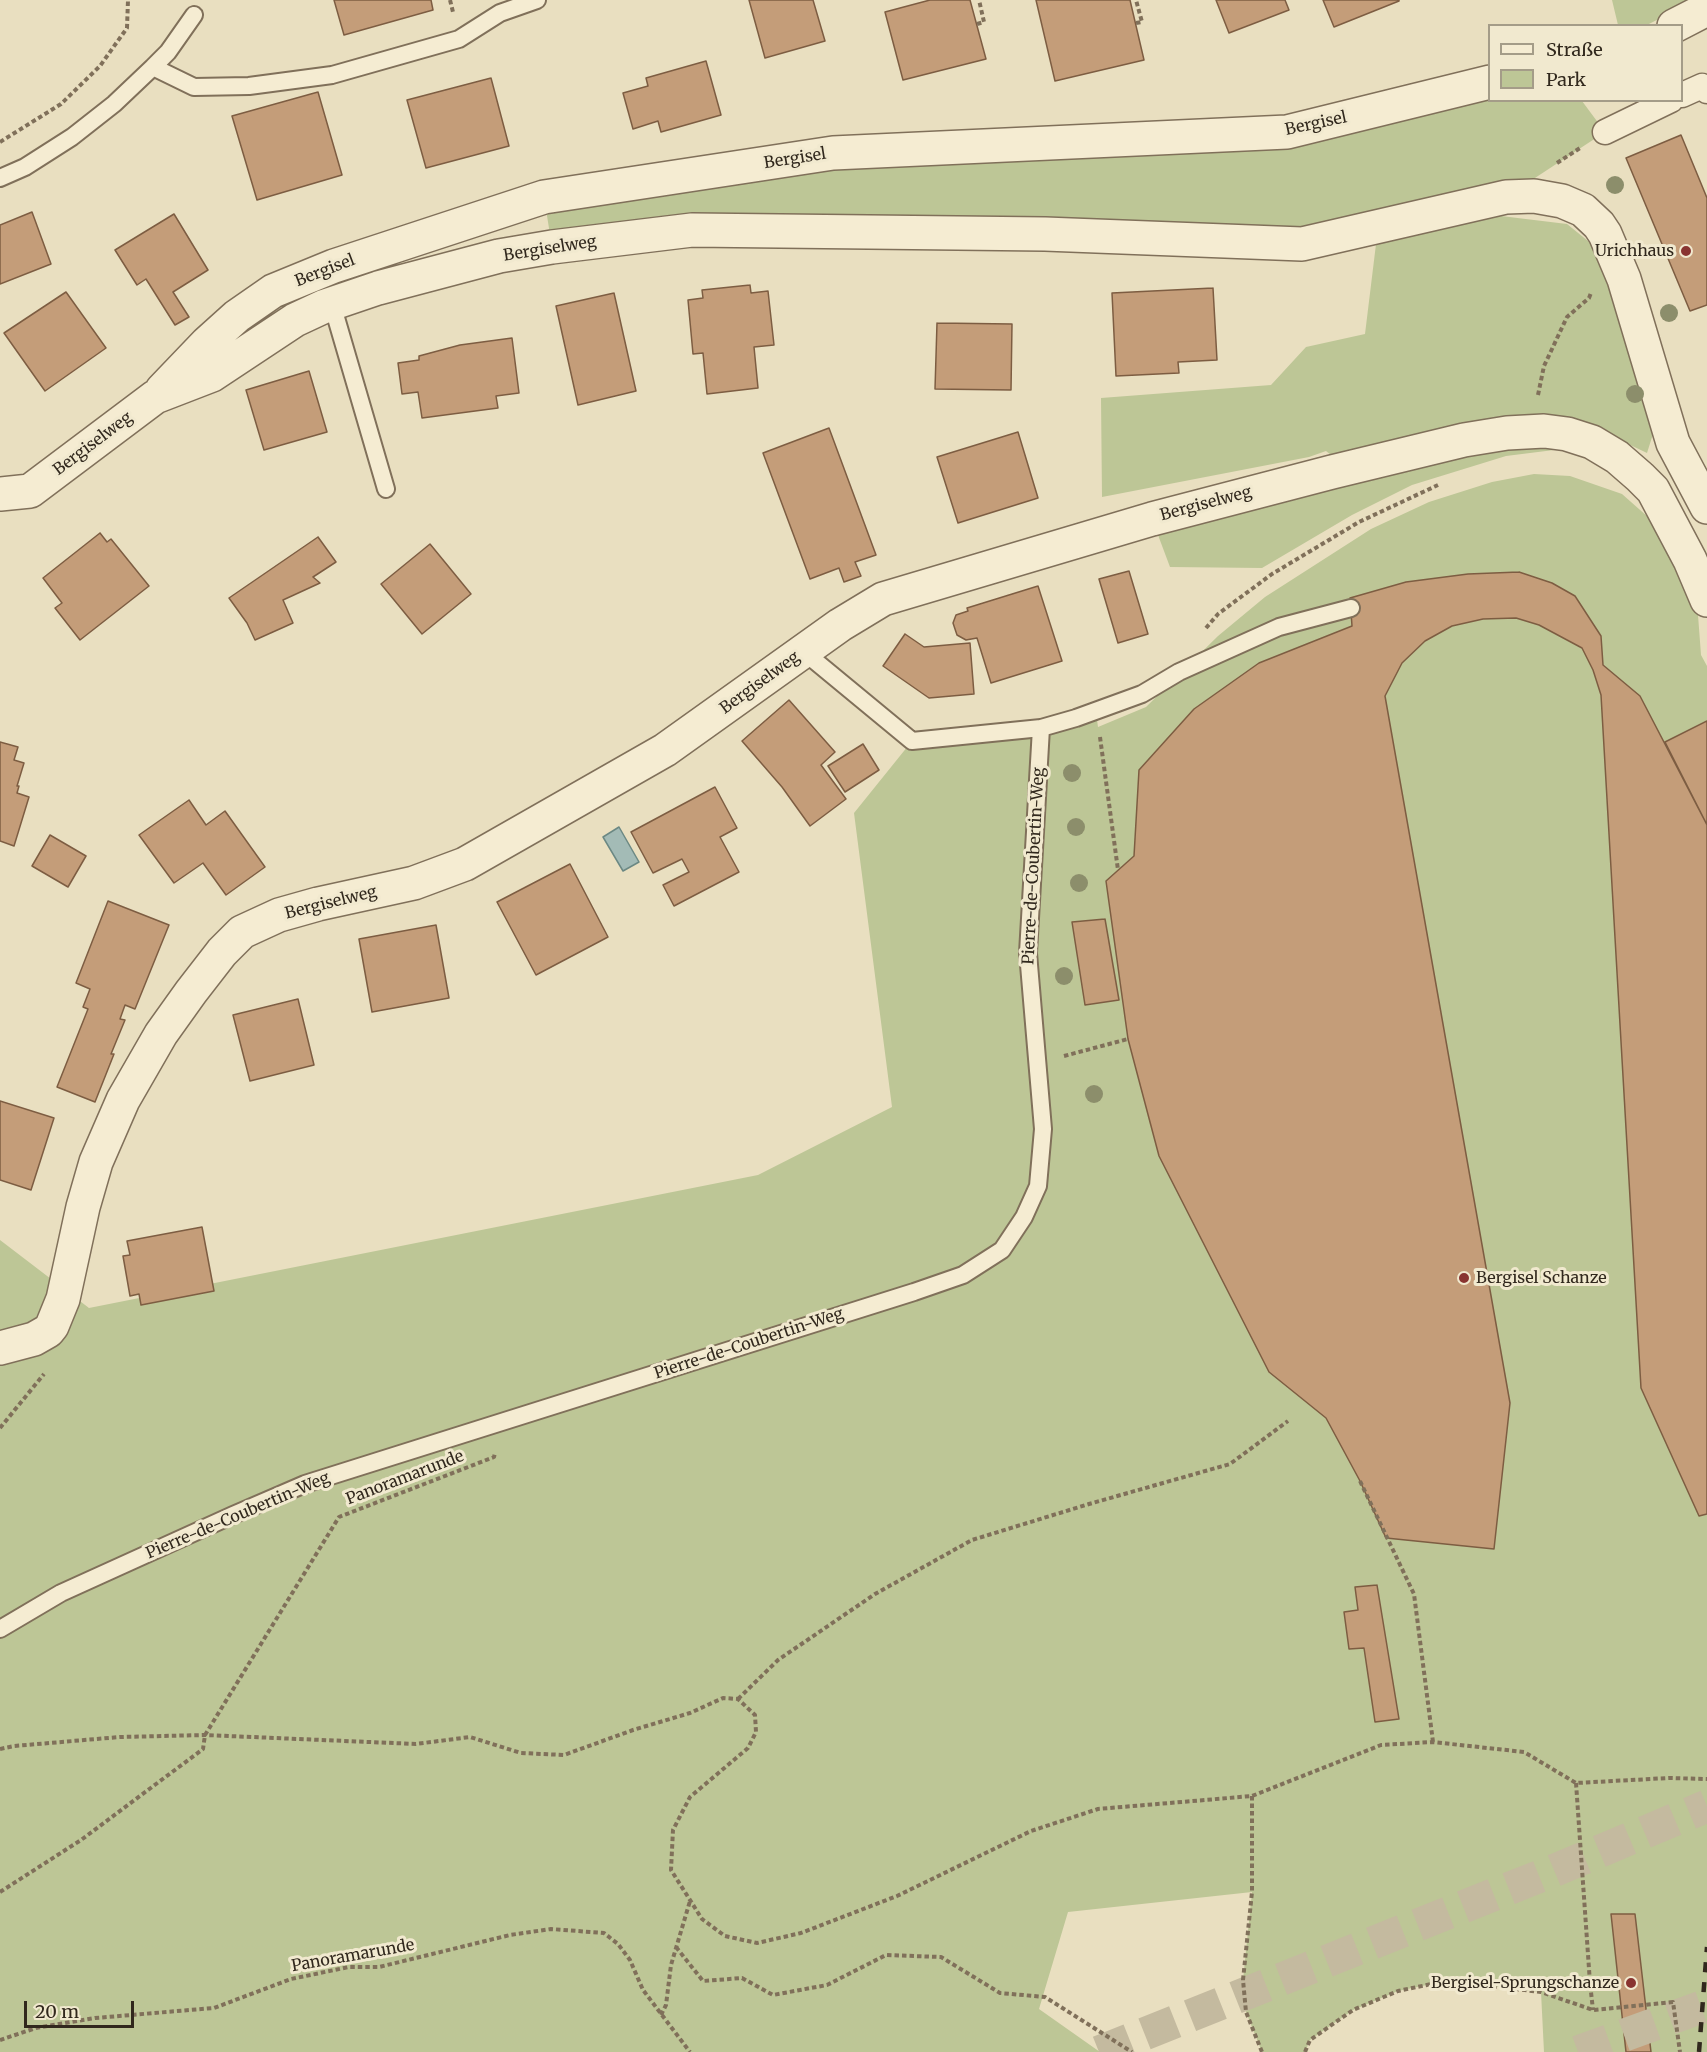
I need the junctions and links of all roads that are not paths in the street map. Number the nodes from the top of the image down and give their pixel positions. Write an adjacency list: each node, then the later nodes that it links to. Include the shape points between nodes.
1 (537, 0): 5 (lane, via 500,13 459,39 332,75 249,86 194,87)
2 (1707, 9): 4 (street)
3 (194, 15): 5 (lane)
4 (1678, 24)
5 (153, 67): 11 (lane, via 72,137)
6 (1488, 82): 13 (street, Bergisel, via 1287,132 833,153 544,197 334,266 273,291 237,316)
7 (1707, 91): 8 (street, via 1701,86)
8 (1683, 95)
9 (1667, 102): 10 (street)
10 (1605, 132)
11 (0, 178)
12 (332, 304): 13 (street, Bergiselweg, via 295,320 212,375); 14 (lane); 16 (street, Bergiselweg, via 499,256 692,230 1045,234 1302,244 1506,197 1549,198 1583,210 1605,234 1624,279 1673,443)
13 (155, 397): 15 (street, Bergiselweg, via 30,491)
14 (386, 489)
15 (0, 494)
16 (1707, 507)
17 (1707, 600): 19 (street, Bergiselweg, via 1653,490 1641,477 1592,442 1567,434 1507,432 1152,519 896,594 863,610)
18 (1351, 608): 20 (lane, via 1279,627 1179,672 1142,694)
19 (803, 651): 20 (lane, via 912,741); 21 (street, Bergiselweg, via 665,750 465,864 414,883 279,915 242,932 222,952 161,1035 118,1110 96,1162 63,1299 52,1326 34,1338)
20 (1041, 728): 22 (lane, Pierre-de-Coubertin-Weg, via 1028,953 1043,1129 1038,1186 1002,1250 963,1275 914,1293 305,1484 61,1593)
21 (0, 1348)
22 (0, 1629)

